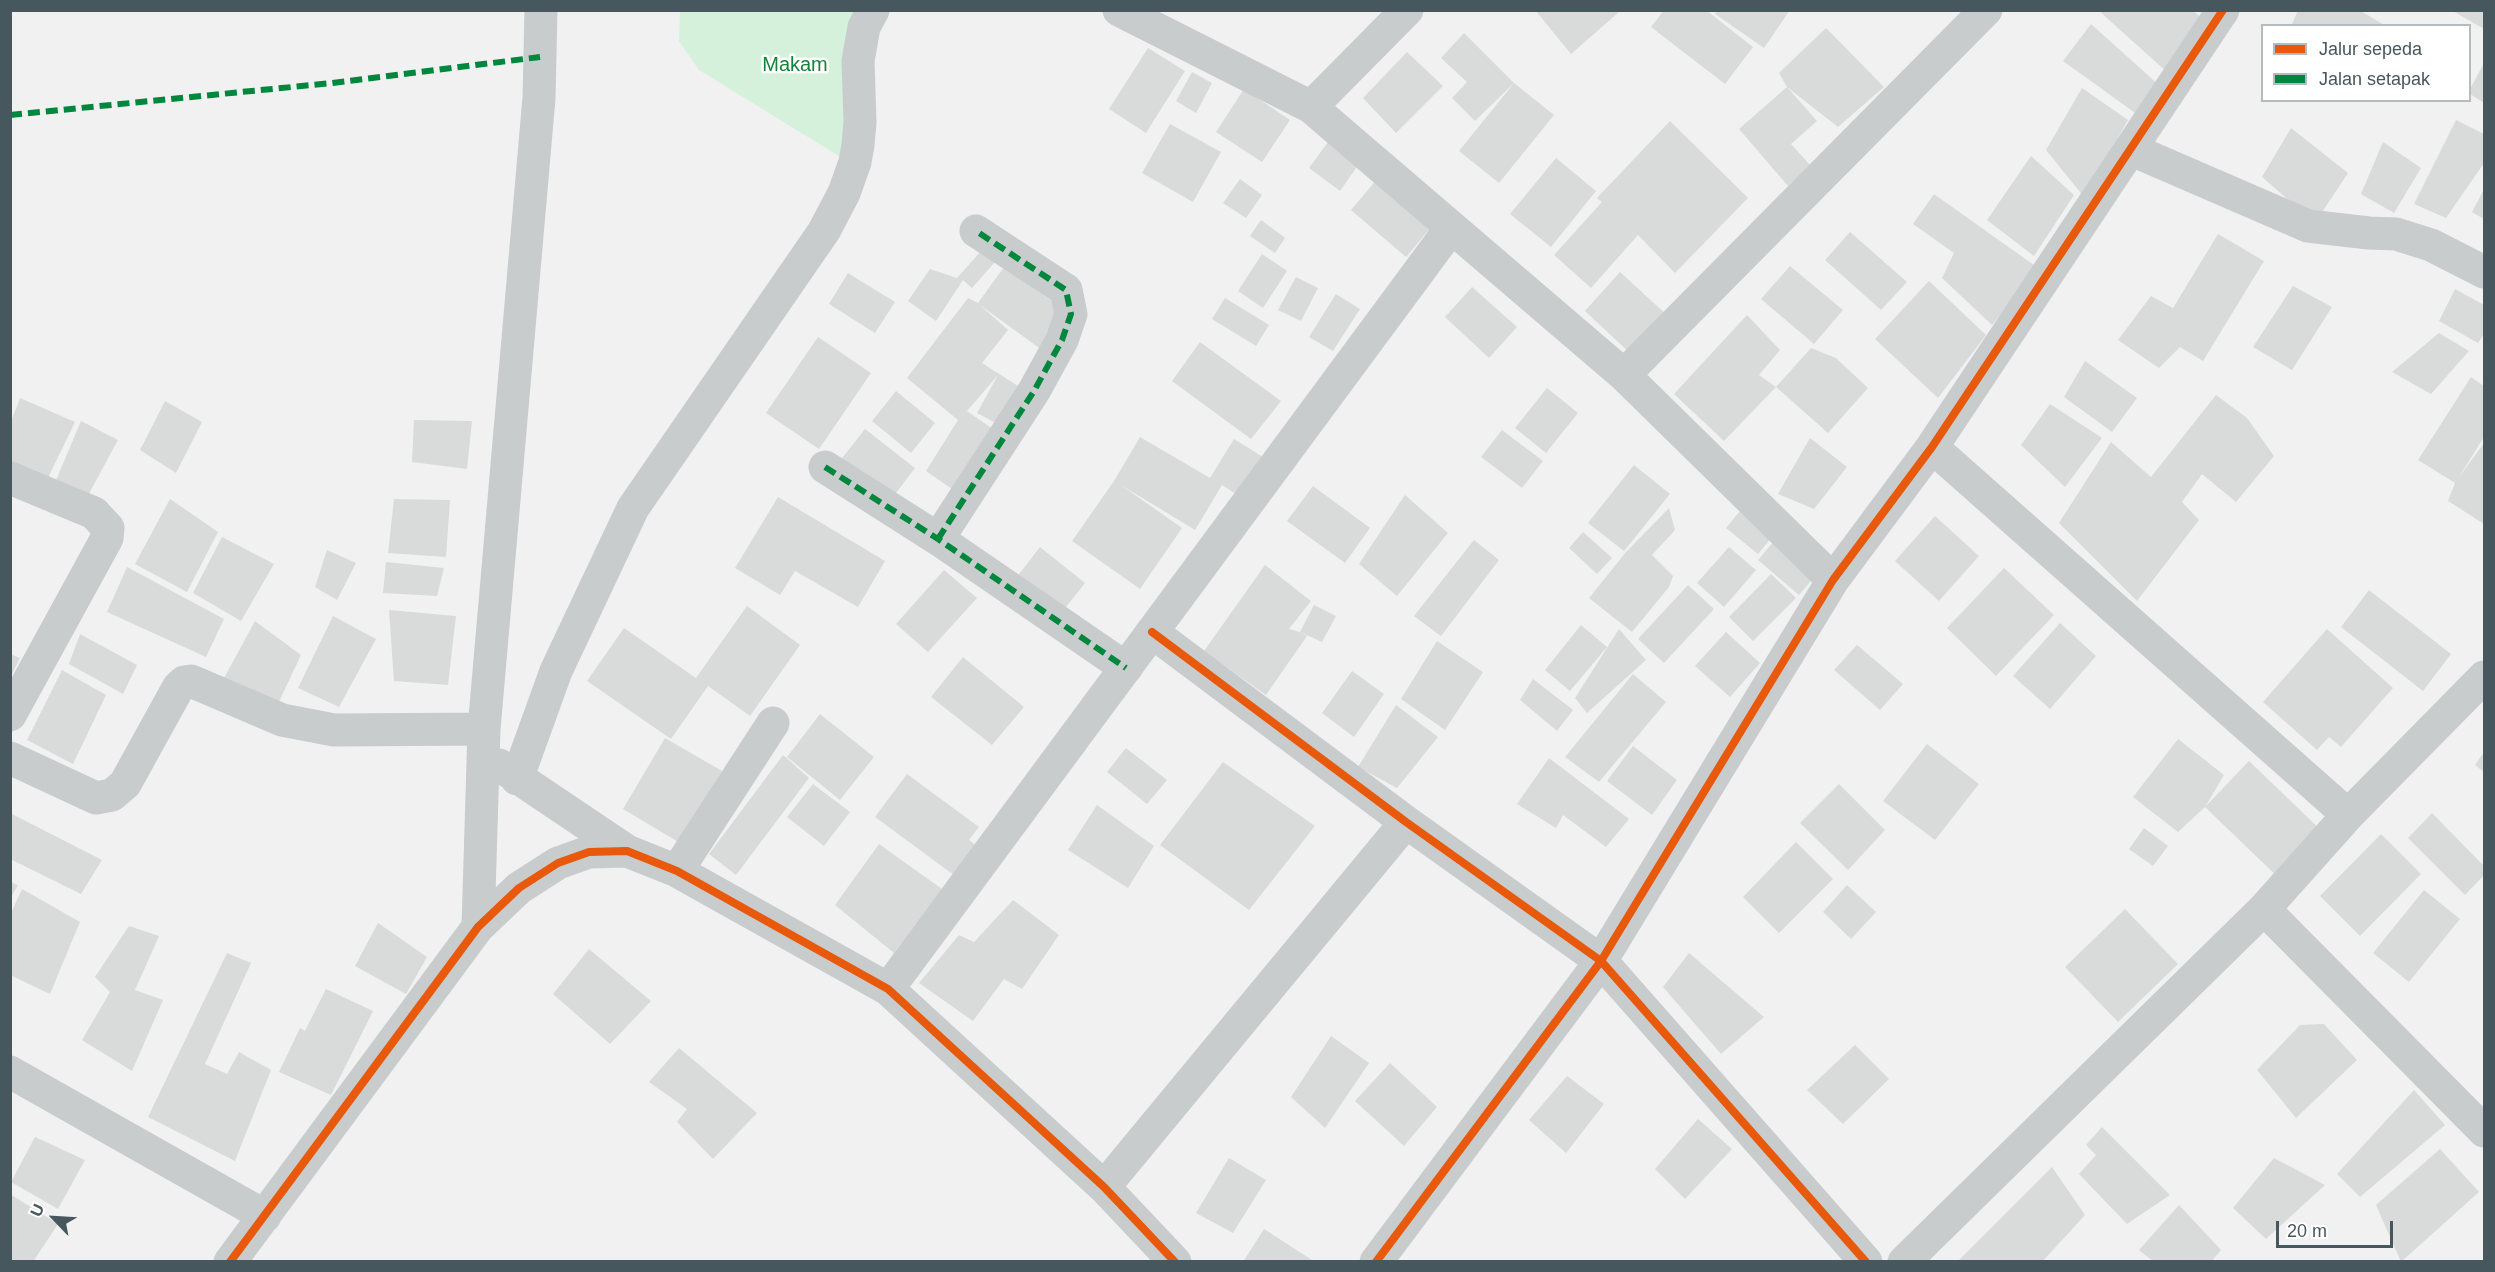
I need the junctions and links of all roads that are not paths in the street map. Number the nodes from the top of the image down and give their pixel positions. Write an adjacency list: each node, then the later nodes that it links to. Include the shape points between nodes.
1 (541, 10): 23 (street, via 540,84)
2 (873, 10): 25 (street, via 864,27 858,61 858,145 844,193 824,231 633,508 556,671)
3 (1119, 10): 7 (street)
4 (1407, 10): 7 (street)
5 (1986, 10): 12 (street)
6 (2223, 10): 8 (street)
7 (1311, 107): 9 (street)
8 (2130, 149): 11 (street, via 2290,220 2308,226 2396,234 2431,245); 13 (street)
9 (1451, 228): 12 (street); 18 (street)
10 (976, 231): 16 (street, via 1066,290 1071,314 1062,340 1034,392)
11 (2484, 272)
12 (1624, 375): 17 (street)
13 (1932, 447): 17 (street); 26 (street)
14 (825, 467): 16 (street)
15 (10, 478): 21 (street, via 94,513 108,528 107,538)
16 (938, 538): 19 (street)
17 (1833, 580): 32 (street)
18 (1152, 632): 19 (street); 27 (street)
19 (1126, 668): 33 (street)
20 (2484, 677): 26 (street)
21 (10, 715)
22 (773, 723): 29 (street)
23 (484, 741): 24 (street, via 334,730 282,720 191,681 178,688 124,784 112,795 96,798); 25 (street); 31 (street)
24 (10, 758)
25 (517, 779): 28 (street)
26 (2348, 815): 30 (street)
27 (1406, 822): 32 (street); 36 (street)
28 (627, 851): 29 (street); 31 (street, via 589,852 558,863 519,888)
29 (677, 871): 33 (street)
30 (2264, 909): 35 (street); 42 (street)
31 (478, 927): 37 (street)
32 (1600, 961): 40 (street); 41 (street)
33 (888, 989): 36 (street)
34 (10, 1072): 37 (street)
35 (2484, 1131)
36 (1104, 1187): 39 (street)
37 (265, 1216): 38 (street)
38 (230, 1262)
39 (1175, 1262)
40 (1376, 1262)
41 (1866, 1262)
42 (1904, 1262)

